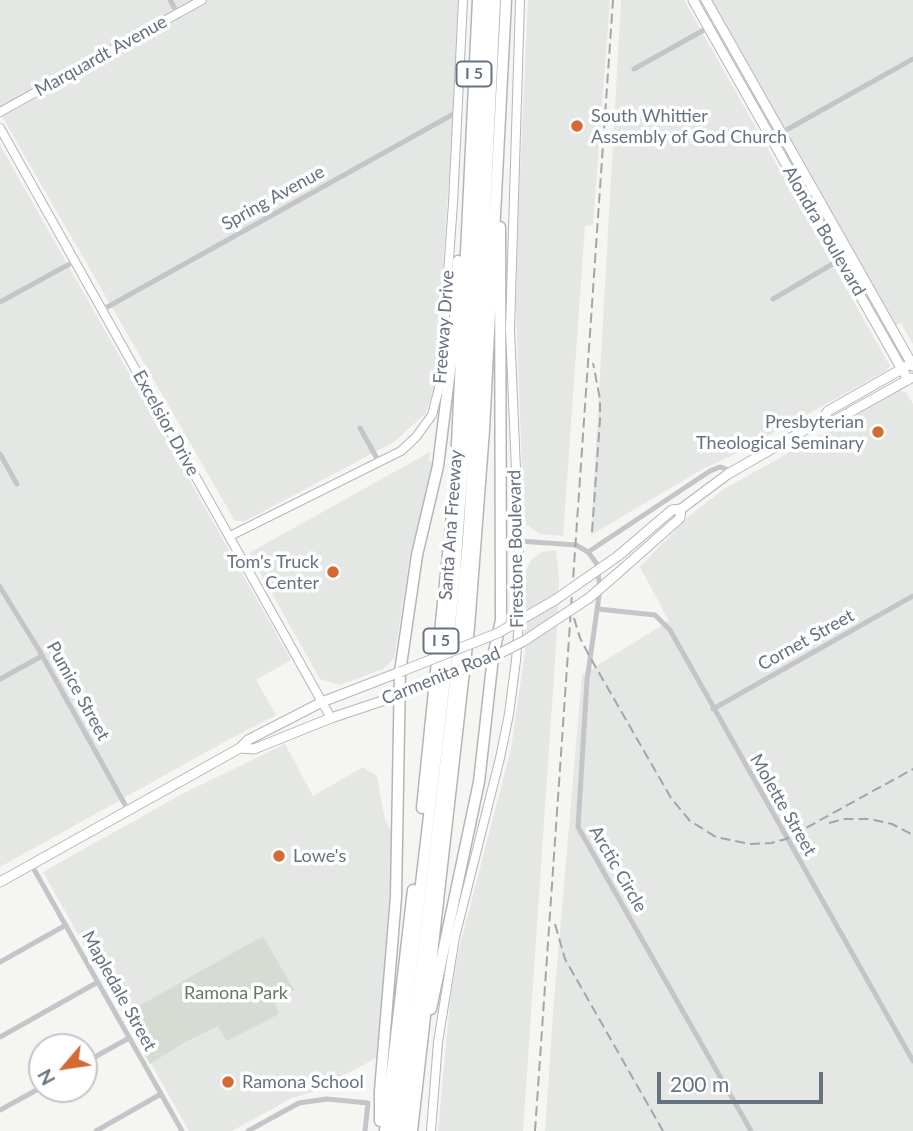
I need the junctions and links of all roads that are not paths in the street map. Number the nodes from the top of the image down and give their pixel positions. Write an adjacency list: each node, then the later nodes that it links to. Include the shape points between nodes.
1 (170, 0): 11 (street)
2 (202, 0): 11 (street, Marquardt Avenue)
3 (463, 0): 16 (street, Freeway Drive)
4 (478, 0): 20 (highway, Santa Ana Freeway / I 5)
5 (486, 0): 75 (highway, via 455,571)
6 (495, 0): 76 (highway, via 468,540)
7 (506, 0): 23 (highway, Santa Ana Freeway / I 5)
8 (520, 0): 41 (street, Firestone Boulevard, via 510,329)
9 (693, 0): 13 (main road, Alondra Boulevard)
10 (706, 0): 12 (main road, Alondra Boulevard)
11 (178, 14): 17 (street, Marquardt Avenue)
12 (718, 22): 13 (street); 19 (main road, Alondra Boulevard)
13 (708, 28): 15 (street); 22 (main road, Alondra Boulevard)
14 (913, 59): 19 (street)
15 (634, 69)
16 (457, 111): 29 (street, Spring Avenue); 36 (street, Freeway Drive, via 438,397 416,438)
17 (0, 113)
18 (0, 128): 26 (street, Excelsior Drive)
19 (781, 133): 21 (main road, Alondra Boulevard)
20 (470, 148): 49 (highway, via 441,444 417,555); 74 (highway, Santa Ana Freeway / I 5, via 449,562)
21 (799, 165): 22 (main road); 24 (main road, Alondra Boulevard)
22 (789, 170): 25 (main road, Alondra Boulevard)
23 (497, 172): 46 (highway, via 502,524); 69 (highway, Santa Ana Freeway / I 5, via 469,627)
24 (850, 254): 25 (street); 30 (main road, Alondra Boulevard)
25 (840, 260): 27 (street); 31 (main road, Alondra Boulevard)
26 (75, 261): 28 (street); 29 (street, Excelsior Drive)
27 (773, 299)
28 (0, 303)
29 (102, 310): 40 (street, Excelsior Drive)
30 (913, 364): 31 (main road, Carmenita Road)
31 (902, 369): 32 (main road, Alondra Boulevard); 33 (main road, Carmenita Road, via 828,411)
32 (911, 382): 33 (main road, Carmenita Road, via 834,421)
33 (822, 420): 37 (main road, Carmenita Road)
34 (360, 428): 36 (street)
35 (0, 454): 38 (street)
36 (379, 462): 40 (street, Freeway Drive)
37 (732, 471): 39 (main road, Carmenita Road); 42 (street, via 720,467 710,471)
38 (17, 484)
39 (681, 509): 46 (main road, Carmenita Road, bridge, via 672,510 618,556); 48 (main road, Carmenita Road, bridge, via 680,518 557,621)
40 (230, 536): 52 (street, Excelsior Drive)
41 (519, 541): 42 (street, via 576,545); 78 (street, Firestone Boulevard, via 519,622 509,714 455,937 438,1042)
42 (588, 552): 45 (street, Arctic Circle, via 597,564)
43 (0, 587): 47 (street, Pumice Street)
44 (913, 596): 53 (street, Cornet Street)
45 (598, 609): 53 (street, Molette Street, via 645,613 664,622); 79 (street, Arctic Circle, via 587,680 578,827)
46 (498, 634): 48 (highway); 49 (main road, Carmenita Road, bridge)
47 (42, 656): 50 (street); 56 (street, Pumice Street)
48 (492, 657): 51 (main road, Carmenita Road, bridge); 69 (highway, via 479,782 433,1000)
49 (400, 672): 51 (highway); 52 (main road, Carmenita Road)
50 (0, 679)
51 (400, 695): 54 (main road, Carmenita Road); 74 (highway, via 396,897 380,1091)
52 (322, 702): 54 (street, Excelsior Drive); 55 (main road, Carmenita Road)
53 (713, 709): 65 (street, Molette Street)
54 (331, 718): 55 (main road, Carmenita Road, via 254,749)
55 (240, 748): 56 (main road, Carmenita Road)
56 (128, 810): 57 (main road, Carmenita Road)
57 (32, 864): 58 (main road, Carmenita Road); 59 (street, Mapledale Street)
58 (0, 882)
59 (66, 925): 60 (street); 61 (street, Mapledale Street)
60 (0, 962)
61 (98, 982): 62 (street); 63 (street, Mapledale Street)
62 (0, 1037)
63 (129, 1038): 64 (street); 66 (street, Mapledale Street)
64 (98, 1055)
65 (913, 1061)
66 (161, 1094): 70 (street); 71 (street, Mapledale Street)
67 (28, 1095): 68 (street)
68 (0, 1110)
69 (414, 1116): 77 (highway, Santa Ana Freeway / I 5)
70 (96, 1131)
71 (182, 1131)
72 (248, 1131): 73 (street, via 290,1107 327,1099 368,1103)
73 (365, 1131)
74 (382, 1131)
75 (392, 1131)
76 (402, 1131)
77 (412, 1131)
78 (431, 1131)
79 (751, 1131)

